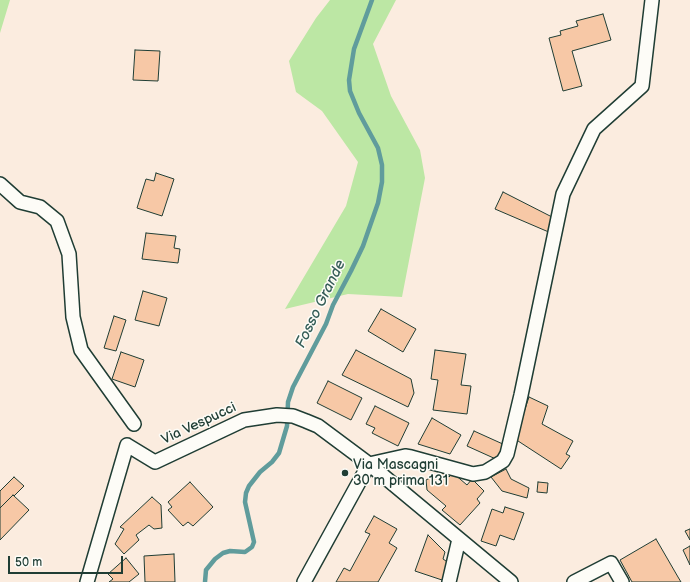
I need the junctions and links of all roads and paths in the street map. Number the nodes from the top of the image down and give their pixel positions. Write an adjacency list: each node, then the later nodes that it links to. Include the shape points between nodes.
1 (652, 0): 4 (street, via 642,86 594,129 563,194 521,395 507,454 503,461 485,472 473,474 411,457)
2 (0, 184): 3 (street, via 20,202 40,206 57,221 69,254 73,316 81,350)
3 (134, 424)
4 (369, 464): 5 (street); 6 (street, Via Vespucci, via 318,426 292,416 277,415 244,420 155,462 127,445); 7 (street)
5 (459, 539): 8 (street); 9 (street)
6 (87, 582)
7 (304, 582)
8 (449, 582)
9 (511, 582)
10 (574, 582): 11 (street, via 611,563)
11 (622, 582)

